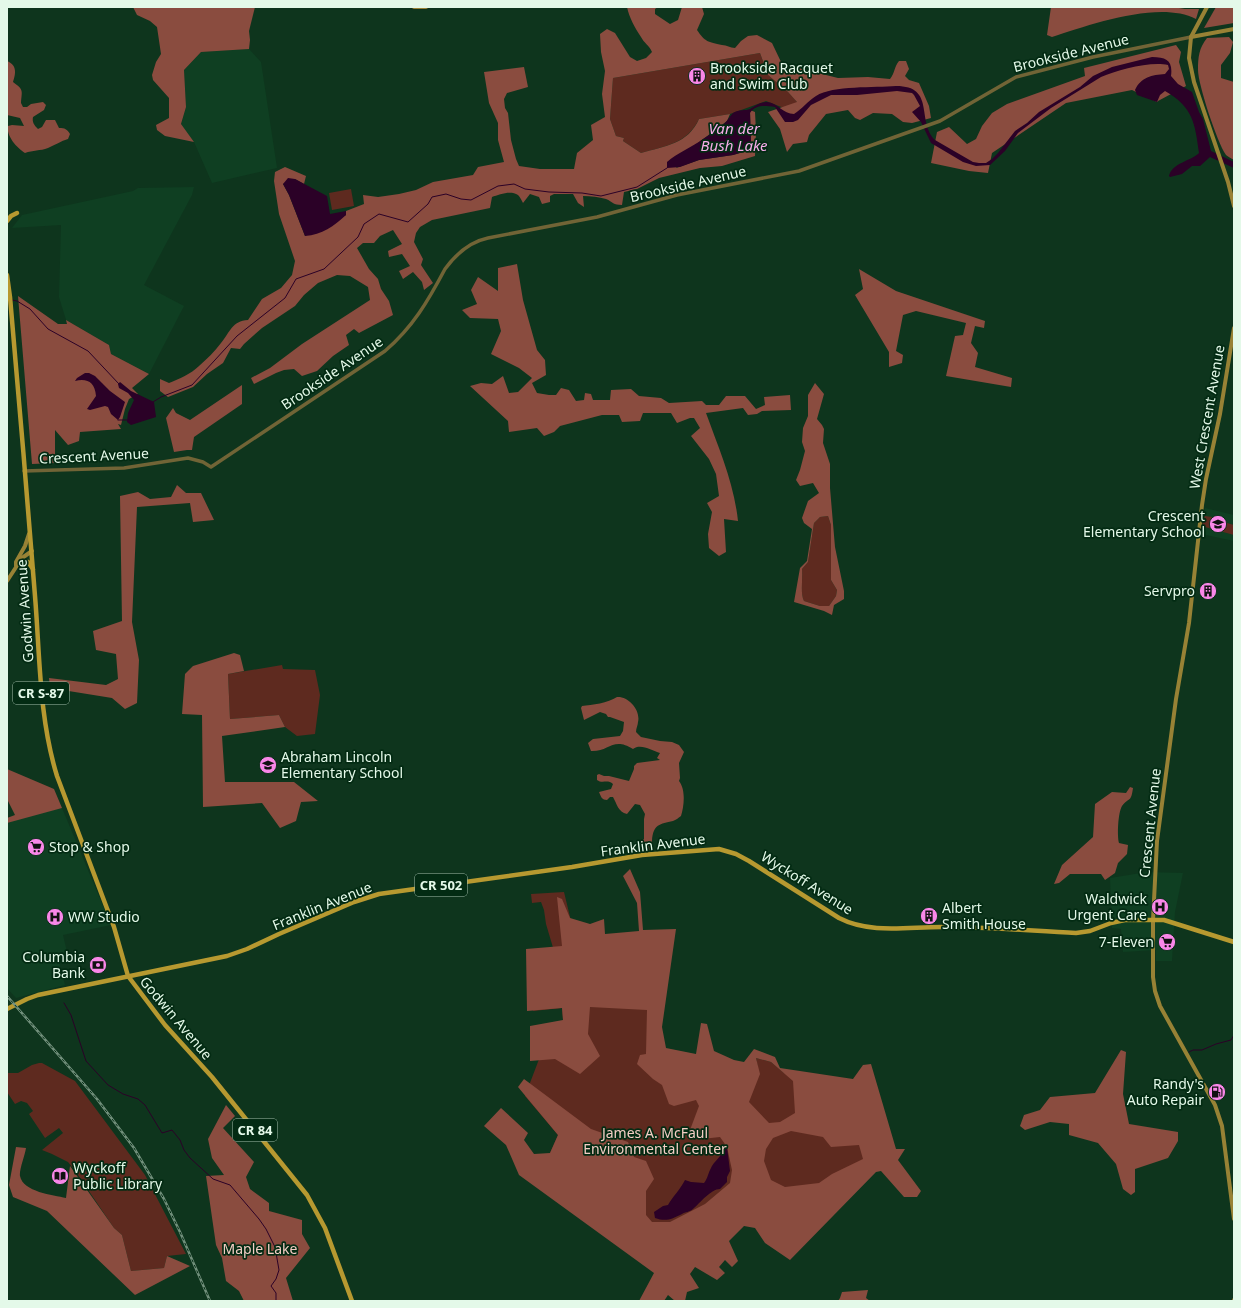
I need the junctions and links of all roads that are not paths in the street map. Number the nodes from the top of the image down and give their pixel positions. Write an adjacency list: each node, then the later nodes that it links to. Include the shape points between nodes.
1 (414, 7): 2 (main road)
2 (426, 7)
3 (1207, 7): 4 (main road)
4 (1198, 25): 6 (main road); 7 (main road)
5 (1234, 29): 6 (main road, Brookside Avenue)
6 (1206, 34): 7 (main road, Brookside Avenue)
7 (1191, 37): 8 (main road, via 1191,72); 14 (street, Brookside Avenue, via 1016,76 954,114 929,125 799,171 677,195 597,218 474,243 450,262 419,314 397,341)
8 (1234, 206)
9 (17, 213): 10 (main road)
10 (7, 221)
11 (7, 275): 12 (main road)
12 (8, 282): 15 (main road)
13 (1234, 328): 16 (main road, West Crescent Avenue)
14 (211, 467): 15 (street, Crescent Avenue, via 188,458 124,468)
15 (24, 471): 17 (main road)
16 (1202, 510): 23 (main road, Crescent Avenue, via 1189,623 1157,841)
17 (30, 531): 18 (main road); 19 (main road, via 16,562)
18 (32, 551): 19 (main road); 20 (main road, Godwin Avenue / CR S-87)
19 (17, 565): 20 (main road, via 22,561 28,562); 21 (main road)
20 (33, 570): 25 (main road, Godwin Avenue / CR S-87, via 42,707 52,758 116,932)
21 (7, 581)
22 (746, 859): 23 (main road, Wyckoff Avenue / CR 502, via 839,918 863,927 948,927 1076,933 1118,922); 25 (main road, Franklin Avenue / CR 502, via 729,851 712,849 642,855 572,868 379,894 354,902 237,953)
23 (1153, 920): 24 (main road, Wyckoff Avenue / CR 502, via 1168,921); 27 (main road, Crescent Avenue, via 1153,977 1157,999 1218,1111 1229,1171)
24 (1234, 942)
25 (128, 976): 26 (main road, Franklin Avenue, via 38,995); 28 (main road, Godwin Avenue / CR 84, via 165,1025 216,1082 307,1195 325,1228)
26 (7, 1009)
27 (1234, 1219)
28 (352, 1301)

